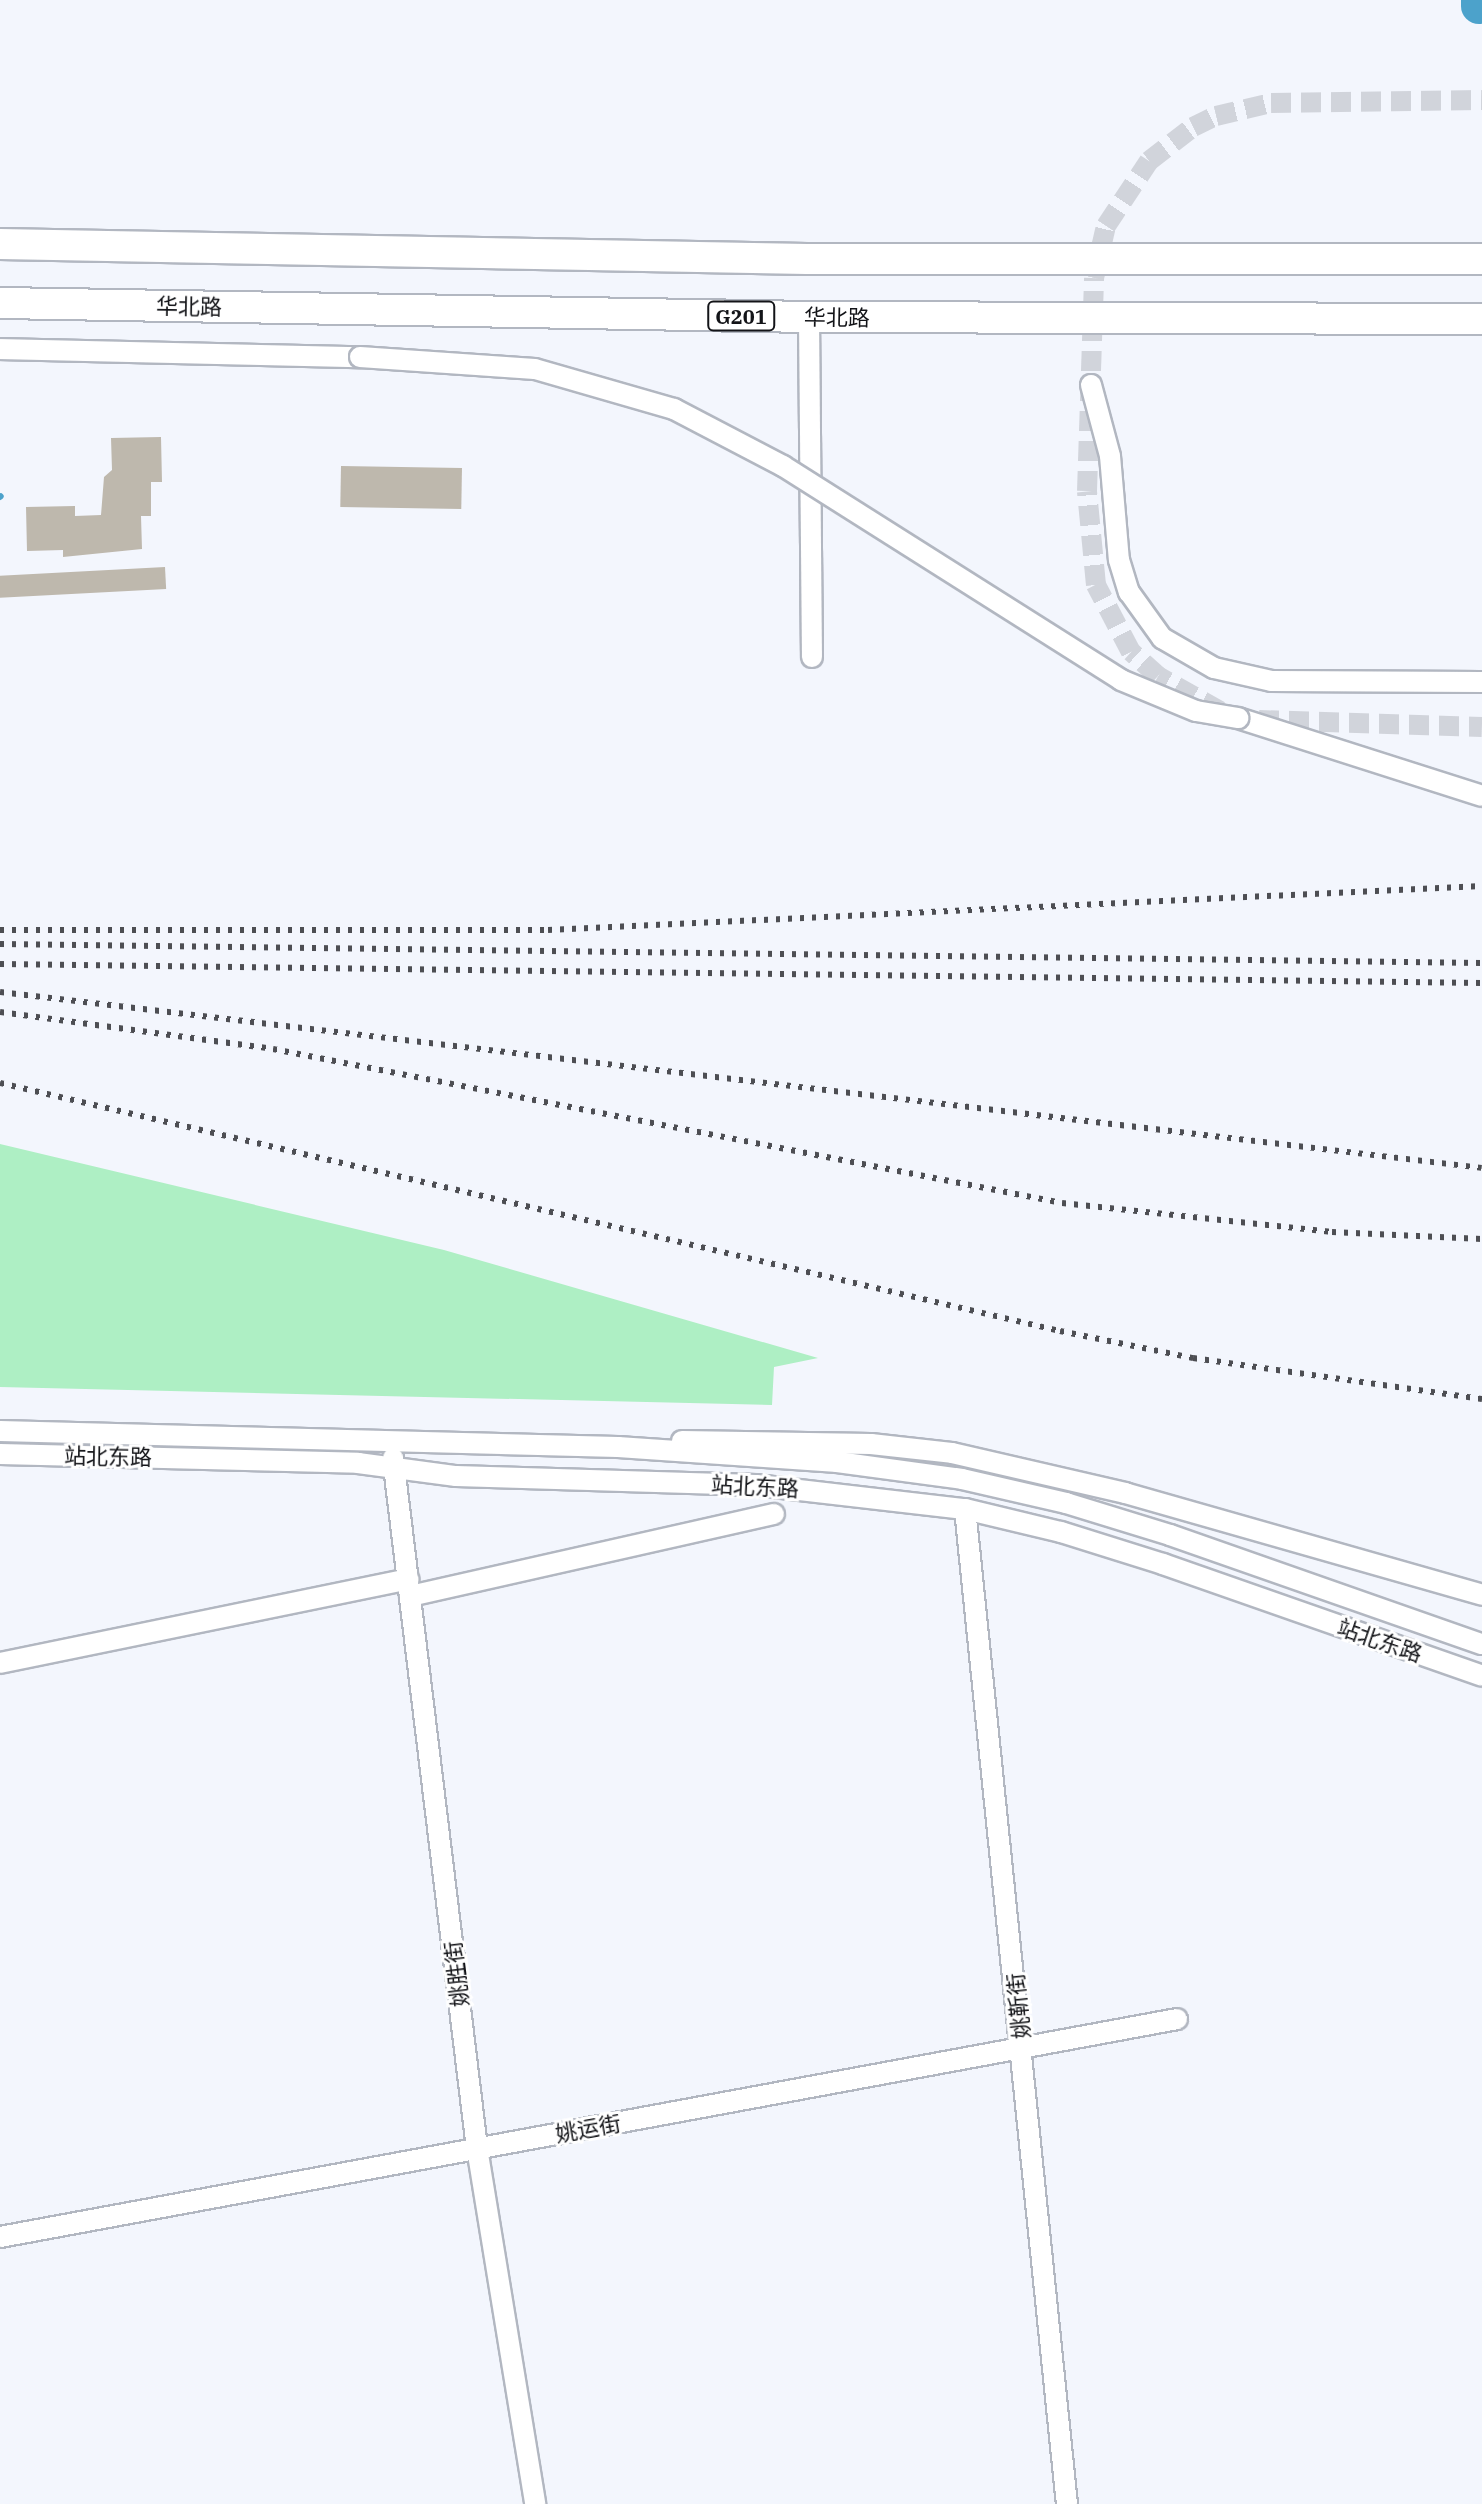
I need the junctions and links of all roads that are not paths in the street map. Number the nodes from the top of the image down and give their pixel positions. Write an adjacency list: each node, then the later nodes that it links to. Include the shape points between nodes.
1 (0, 244): 2 (highway, via 807,259)
2 (1482, 259)
3 (0, 303): 4 (highway, 华北路 / G201)
4 (809, 317): 5 (highway, 华北路 / G201); 8 (street)
5 (1482, 319)
6 (0, 349): 10 (street, bridge, via 360,357 535,369 674,409 783,466 1121,680 1196,711 1238,718)
7 (1091, 385): 9 (street, bridge, via 1110,456 1119,560 1129,592 1162,638 1214,668 1271,681)
8 (812, 657)
9 (1482, 682)
10 (1482, 796)
11 (0, 1431): 12 (street, 站北东路)
12 (391, 1441): 13 (street, 站北东路); 15 (street, 姚胜街)
13 (618, 1447): 19 (street, via 713,1439 871,1444 968,1456 1125,1493); 20 (street, 站北东路, via 837,1462 962,1479 1170,1535)
14 (0, 1454): 15 (street, 站北东路)
15 (394, 1467): 16 (street, 站北东路, via 456,1476 841,1491); 18 (street, 姚胜街)
16 (965, 1509): 22 (street, 站北东路, via 1163,1564); 24 (street, 姚靳街)
17 (774, 1514): 18 (street)
18 (409, 1587): 21 (street); 25 (street, 姚胜街)
19 (1482, 1595)
20 (1482, 1644)
21 (0, 1663)
22 (1482, 1676)
23 (1177, 2019): 24 (street, 姚运街)
24 (1022, 2048): 25 (street, 姚运街); 28 (street, 姚靳街)
25 (477, 2148): 26 (street, 姚运街); 27 (street, 姚胜街)
26 (0, 2237)
27 (535, 2504)
28 (1067, 2504)

